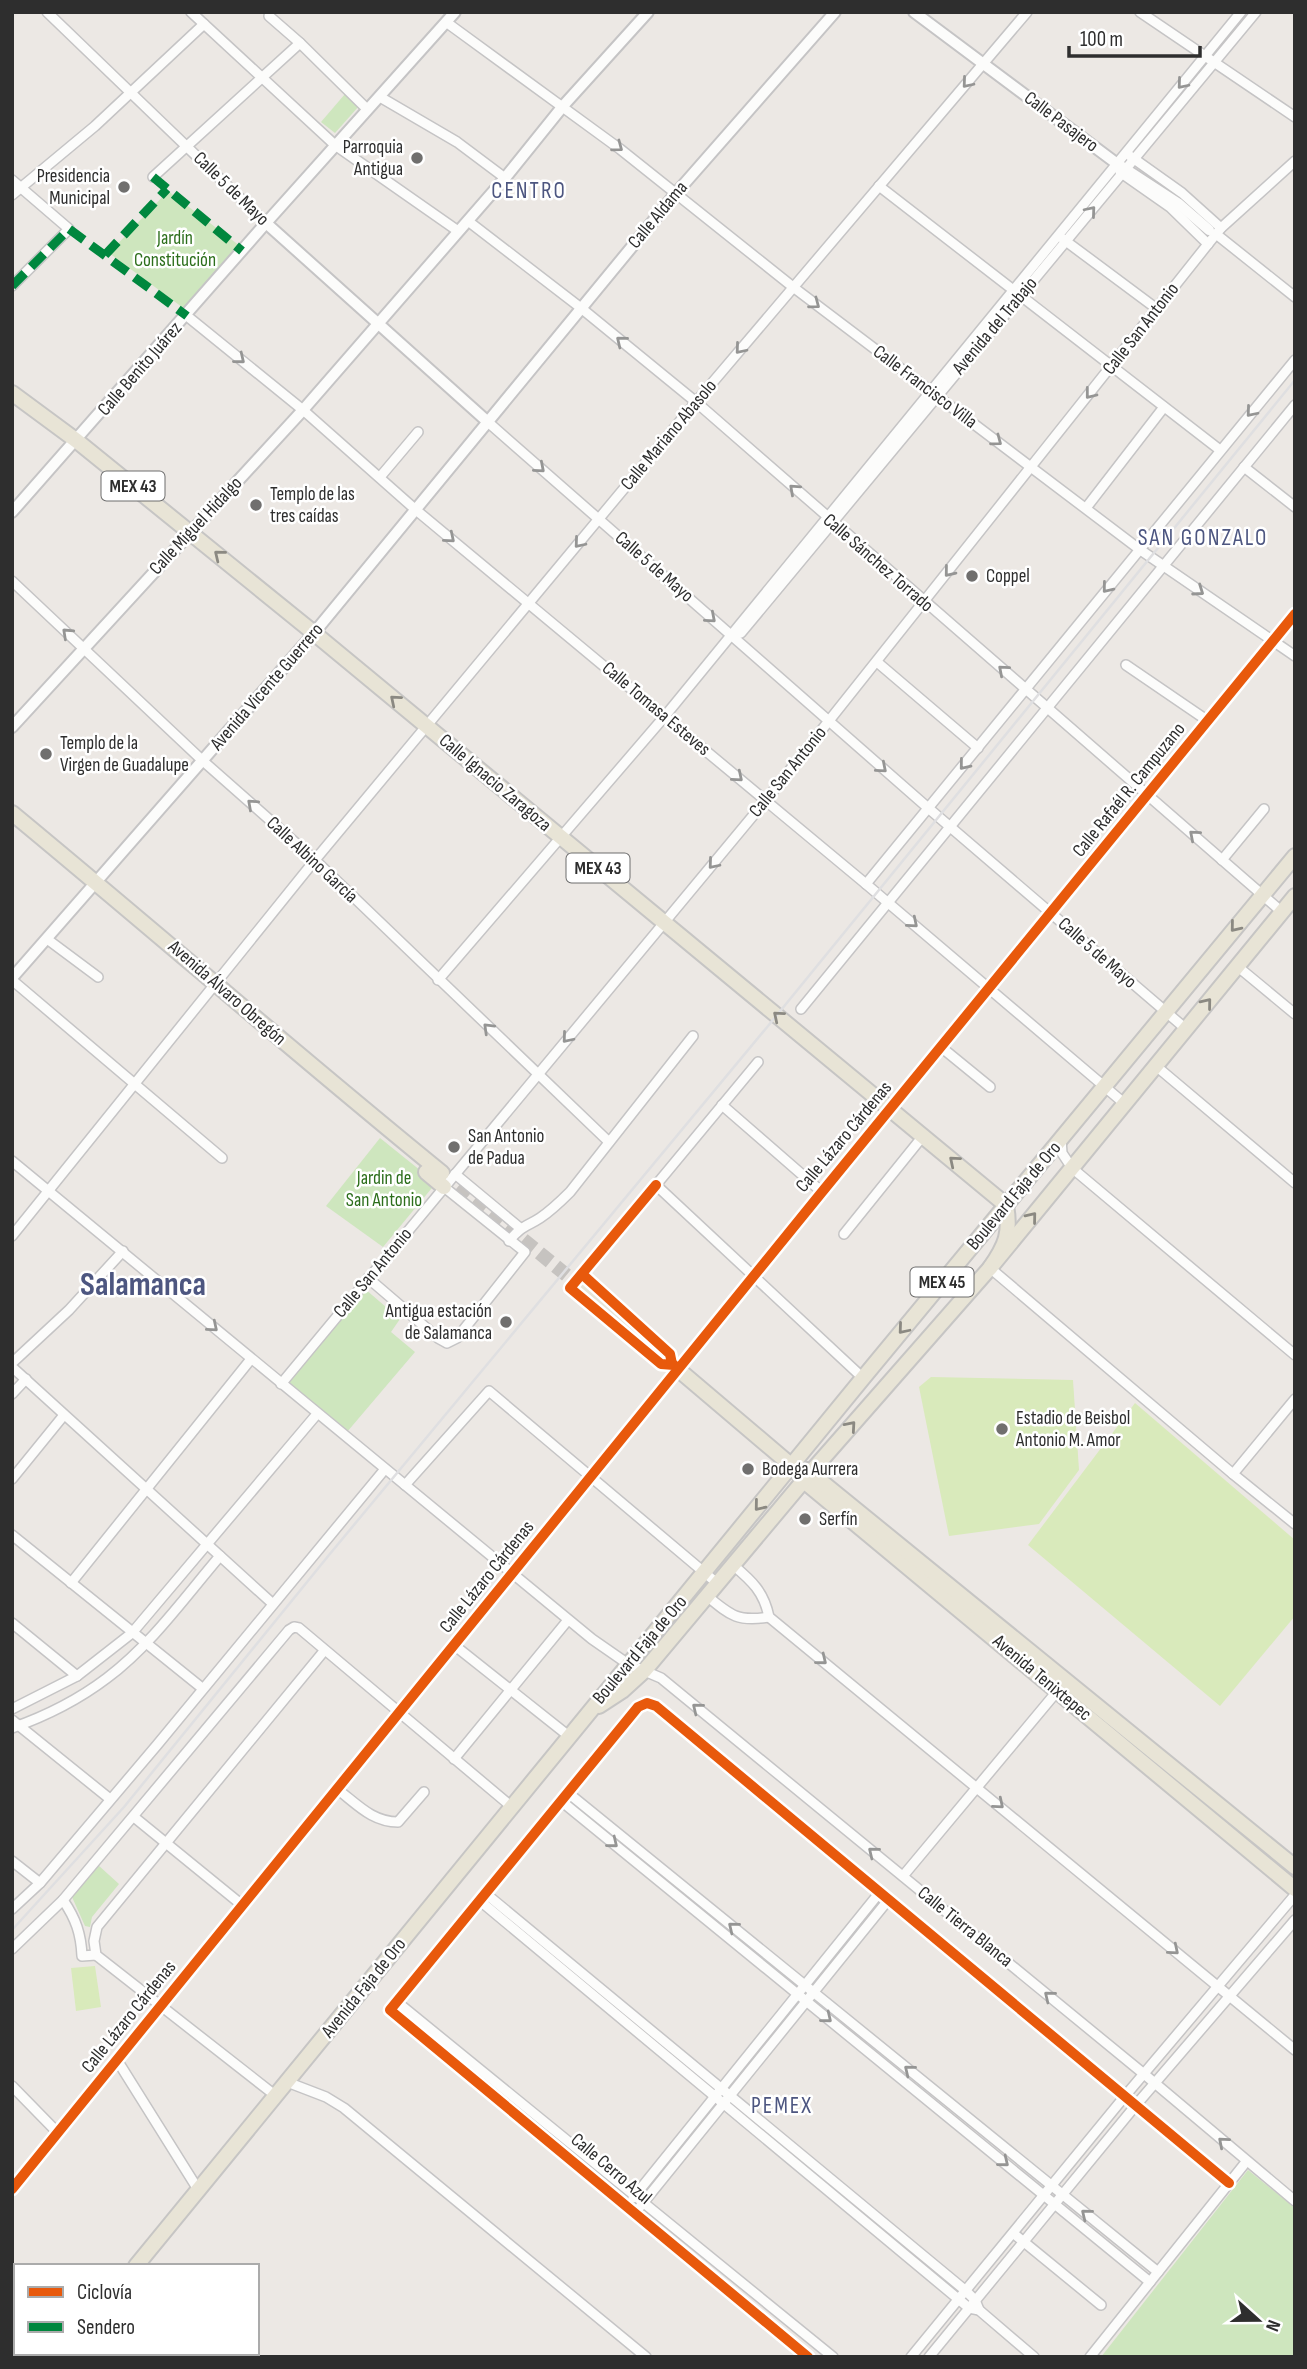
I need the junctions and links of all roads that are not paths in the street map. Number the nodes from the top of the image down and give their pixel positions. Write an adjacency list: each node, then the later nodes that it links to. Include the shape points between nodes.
1 (47, 12): 19 (street, Calle 5 de Mayo)
2 (191, 12): 13 (street)
3 (455, 12): 12 (street, Calle Benito Juárez)
4 (648, 12): 21 (street, Calle Miguel Hidalgo)
5 (835, 12): 33 (street, Calle Aldama)
6 (914, 12): 17 (street, Calle Pasajero)
7 (1027, 12): 17 (street, Calle Mariano Abasolo)
8 (1140, 12): 15 (street)
9 (1241, 12): 15 (street, Avenida del Trabajo)
10 (1256, 12): 16 (street, Avenida del Trabajo)
11 (269, 16): 14 (street)
12 (446, 22): 20 (street, Calle Benito Juárez); 21 (street, Calle Francisco Villa)
13 (204, 24): 18 (street); 19 (street)
14 (300, 43): 18 (street); 22 (street)
15 (1205, 56): 16 (street); 27 (street, Avenida del Trabajo, one-way to 27, via 1125,153)
16 (1214, 62): 23 (street); 27 (street, Avenida del Trabajo)
17 (983, 65): 27 (street, Calle Pasajero); 31 (street, Calle Mariano Abasolo, one-way to 31)
18 (262, 77): 24 (street); 25 (street)
19 (131, 94): 25 (street, Calle 5 de Mayo); 32 (street)
20 (380, 97): 22 (street, Calle Benito Juárez); 29 (street, via 457,142)
21 (563, 106): 29 (street, Calle Miguel Hidalgo); 33 (street, Calle Francisco Villa, one-way to 33)
22 (368, 109): 24 (street, Calle Benito Juárez)
23 (1295, 117)
24 (335, 145): 36 (street, Calle Benito Juárez); 37 (street)
25 (187, 146): 28 (street); 36 (street, Calle 5 de Mayo)
26 (1295, 161): 38 (street, Calle San Antonio)
27 (1123, 166): 38 (street, Calle Pasajero); 39 (street, Avenida del Trabajo); 40 (street)
28 (153, 177)
29 (505, 178): 35 (street, Calle Miguel Hidalgo)
30 (12, 180): 32 (street)
31 (879, 186): 42 (street, Calle Mariano Abasolo); 43 (street)
32 (21, 188): 34 (street); 41 (street, via 69,229)
33 (677, 192): 42 (street, Calle Francisco Villa); 45 (street, Calle Aldama)
34 (12, 195)
35 (468, 221): 37 (street, Calle Miguel Hidalgo); 45 (street, Calle Sánchez Torrado)
36 (266, 223): 47 (street, Calle Benito Juárez); 48 (street, Calle 5 de Mayo)
37 (458, 231): 48 (street, Calle Miguel Hidalgo)
38 (1215, 231): 40 (street, Calle San Antonio); 44 (street, Calle Pasajero)
39 (1062, 238): 43 (street, Avenida del Trabajo); 46 (street)
40 (1208, 244): 46 (street, Calle San Antonio)
41 (12, 286)
42 (793, 287): 52 (street, Calle Francisco Villa, one-way to 52); 53 (street, Calle Mariano Abasolo, one-way to 53)
43 (1017, 293): 50 (street); 52 (street, Avenida del Trabajo)
44 (1295, 297)
45 (581, 308): 53 (street, Calle Sánchez Torrado, one-way to 45); 57 (street, Calle Aldama)
46 (1157, 309): 50 (street, Calle San Antonio)
47 (187, 316): 56 (street, Calle Tomasa Esteves, one-way to 56); 59 (street, Calle Benito Juárez)
48 (378, 323): 56 (street, Calle Miguel Hidalgo); 57 (street, Calle 5 de Mayo)
49 (1295, 360): 60 (street, one-way to 60)
50 (1112, 366): 55 (street); 62 (street, Calle San Antonio, one-way to 62)
51 (12, 393): 59 (main road, Calle Ignacio Zaragoza / MEX 43)
52 (934, 393): 62 (street, Calle Francisco Villa, one-way to 62); 69 (street, Avenida del Trabajo)
53 (696, 402): 68 (street, Calle Mariano Abasolo); 69 (street, Calle Sánchez Torrado, one-way to 53)
54 (1295, 405): 61 (street)
55 (1164, 407): 60 (street); 65 (street)
56 (303, 410): 63 (street, Calle Tomasa Esteves); 70 (street, Calle Miguel Hidalgo)
57 (489, 423): 66 (street, Avenida Vicente Guerrero); 68 (street, Calle 5 de Mayo, one-way to 68)
58 (418, 432): 63 (street)
59 (77, 441): 67 (street, Calle Benito Juárez); 70 (main road, Calle Ignacio Zaragoza / MEX 43)
60 (1220, 450): 71 (street)
61 (1244, 467): 64 (street); 72 (street)
62 (1032, 468): 65 (street, Calle Francisco Villa); 75 (street, Calle San Antonio, one-way to 75)
63 (380, 477): 66 (street, Calle Tomasa Esteves)
64 (1295, 507)
65 (1086, 508): 71 (street, Calle Francisco Villa)
66 (416, 510): 74 (street, Calle Tomasa Esteves, one-way to 74); 77 (street, Avenida Vicente Guerrero)
67 (12, 512)
68 (599, 519): 74 (street, Calle Mariano Abasolo, one-way to 74); 78 (street, Calle 5 de Mayo, one-way to 78)
69 (829, 520): 75 (street, Calle Sánchez Torrado); 78 (street, Avenida del Trabajo, via 741,633)
70 (190, 531): 77 (main road, Calle Ignacio Zaragoza / MEX 43, one-way to 70); 80 (street, Calle Miguel Hidalgo)
71 (1138, 549): 72 (street, Calle Francisco Villa); 84 (street, one-way to 84)
72 (1164, 566): 79 (street, Calle Francisco Villa, one-way to 79); 85 (street)
73 (12, 580): 80 (street, Calle Albino García, one-way to 73)
74 (529, 603): 86 (street, Calle Tomasa Esteves); 89 (street, Calle Mariano Abasolo)
75 (924, 603): 82 (street, Calle San Antonio); 84 (street, Calle Sánchez Torrado, one-way to 75)
76 (1295, 614): 79 (street, Calle Rafaél R. Campuzano)
77 (314, 633): 89 (main road, Calle Ignacio Zaragoza / MEX 43, one-way to 77); 92 (street, Avenida Vicente Guerrero)
78 (732, 635): 86 (street, Avenida del Trabajo); 87 (street, Calle 5 de Mayo)
79 (1273, 641): 81 (street, Calle Francisco Villa); 88 (street, Calle Rafaél R. Campuzano)
80 (84, 648): 90 (street, Calle Miguel Hidalgo); 92 (street, Calle Albino García)
81 (1295, 656)
82 (877, 662): 87 (street, Calle San Antonio); 91 (street)
83 (1126, 665): 88 (street)
84 (1025, 690): 85 (street, Calle Sánchez Torrado); 91 (street)
85 (1047, 709): 93 (street, Calle Sánchez Torrado); 98 (street)
86 (665, 716): 94 (street, Calle Tomasa Esteves, one-way to 94); 99 (street, Avenida del Trabajo)
87 (829, 721): 94 (street, Calle San Antonio); 95 (street, Calle 5 de Mayo, one-way to 95)
88 (1208, 721): 93 (street, Calle Rafaél R. Campuzano)
89 (427, 726): 99 (main road, Calle Ignacio Zaragoza / MEX 43); 101 (street, Calle Mariano Abasolo)
90 (12, 727)
91 (978, 748): 95 (street, one-way to 95)
92 (203, 761): 101 (street, Calle Albino García, one-way to 92); 104 (street, Avenida Vicente Guerrero)
93 (1147, 794): 102 (street, Calle Sánchez Torrado, one-way to 93); 110 (street, Calle Rafaél R. Campuzano)
94 (766, 800): 105 (street, Calle Tomasa Esteves); 111 (street, Calle San Antonio, one-way to 111)
95 (928, 808): 98 (street, Calle 5 de Mayo); 105 (street)
96 (1264, 809): 102 (street)
97 (12, 813): 104 (main road, Avenida Álvaro Obregón)
98 (950, 827): 108 (street); 110 (street, Calle 5 de Mayo)
99 (562, 838): 111 (main road, Calle Ignacio Zaragoza / MEX 43); 116 (street, Avenida del Trabajo)
100 (1295, 856): 103 (main road, Boulevard Faja de Oro / MEX 45)
101 (315, 860): 116 (street, Calle Albino García); 117 (street, Calle Mariano Abasolo)
102 (1222, 860): 106 (street, Calle Sánchez Torrado)
103 (1289, 866): 106 (main road, Boulevard Faja de Oro / MEX 45)
104 (96, 882): 112 (street, Avenida Vicente Guerrero); 117 (main road, Avenida Álvaro Obregón)
105 (866, 884): 108 (street, Calle Tomasa Esteves)
106 (1262, 895): 109 (street, Calle Sánchez Torrado); 120 (main road, Boulevard Faja de Oro / MEX 45, one-way to 120)
107 (1295, 896): 109 (main road, Boulevard Faja de Oro / MEX 45)
108 (888, 902): 118 (street, Calle Tomasa Esteves, one-way to 118); 119 (street)
109 (1282, 912): 113 (main road, Boulevard Faja de Oro / MEX 45)
110 (1051, 914): 118 (street, Calle Rafaél R. Campuzano); 120 (street, Calle 5 de Mayo)
111 (665, 922): 127 (street, Calle San Antonio, one-way to 127); 133 (main road, Calle Ignacio Zaragoza / MEX 43, one-way to 111)
112 (47, 939): 114 (street); 115 (street, Avenida Vicente Guerrero)
113 (1237, 966): 121 (street); 122 (main road, Boulevard Faja de Oro / MEX 45, one-way to 113)
114 (98, 977)
115 (12, 979): 128 (street)
116 (438, 980): 127 (street, Calle Albino García, one-way to 116)
117 (216, 983): 128 (street, Calle Mariano Abasolo); 140 (main road, Avenida Álvaro Obregón, via 334,1086 361,1099)
118 (990, 989): 124 (street, Calle Lázaro Cárdenas); 129 (street, Calle Tomasa Esteves)
119 (801, 1009)
120 (1166, 1012): 122 (street, Calle 5 de Mayo); 129 (main road, Boulevard Faja de Oro / MEX 45)
121 (1295, 1014)
122 (1186, 1029): 126 (main road, Boulevard Faja de Oro / MEX 45)
123 (693, 1036): 136 (street)
124 (942, 1047): 130 (street); 133 (street, Calle Lázaro Cárdenas)
125 (758, 1062): 132 (street)
126 (1156, 1066): 131 (main road, Boulevard Faja de Oro / MEX 45); 141 (street)
127 (537, 1074): 136 (street, Calle Albino García); 140 (street, Calle San Antonio)
128 (134, 1085): 137 (street); 142 (street, Calle Mariano Abasolo)
129 (1104, 1086): 131 (street, Calle Tomasa Esteves); 135 (main road, Boulevard Faja de Oro / MEX 45)
130 (990, 1087)
131 (1125, 1104): 139 (main road, Boulevard Faja de Oro / MEX 45)
132 (722, 1105): 143 (street); 151 (street, via 656,1185)
133 (890, 1109): 134 (main road, Calle Ignacio Zaragoza / MEX 43); 143 (street, Calle Lázaro Cárdenas)
134 (923, 1136): 144 (main road, Calle Ignacio Zaragoza / MEX 43, one-way to 134); 146 (street)
135 (1061, 1139): 139 (street, via 1062,1153); 144 (main road, Boulevard Faja de Oro / MEX 45)
136 (610, 1142): 145 (street, via 555,1207)
137 (222, 1158)
138 (12, 1161): 142 (street, Calle Tierra Blanca)
139 (1072, 1168): 150 (main road, Boulevard Faja de Oro / MEX 45, one-way to 139); 154 (street)
140 (447, 1178): 145 (street); 148 (street); 152 (street, Calle San Antonio)
141 (1295, 1183)
142 (49, 1191): 147 (street, Calle Mariano Abasolo); 149 (street, Calle Tierra Blanca)
143 (822, 1192): 151 (street, Calle Lázaro Cárdenas)
144 (1006, 1205): 150 (main road, via 1007,1239); 158 (main road, Boulevard Faja de Oro / MEX 45, one-way to 158)
145 (520, 1228): 148 (street)
146 (844, 1234)
147 (12, 1236)
148 (509, 1241): 152 (street, via 525,1252 457,1338 447,1343)
149 (123, 1251): 155 (street, Calle Tierra Blanca, one-way to 155); 156 (street)
150 (990, 1268): 167 (street); 169 (main road, Boulevard Faja de Oro / MEX 45, one-way to 150)
151 (753, 1276): 157 (street, Calle Lázaro Cárdenas); 158 (street)
152 (368, 1279): 160 (street, Calle San Antonio)
153 (581, 1287): 157 (main road)
154 (1295, 1355)
155 (251, 1359): 160 (street, Calle Tierra Blanca); 172 (street)
156 (12, 1365): 159 (street)
157 (678, 1369): 165 (main road); 168 (street, Calle Lázaro Cárdenas)
158 (863, 1378): 165 (main road, Boulevard Faja de Oro / MEX 45)
159 (26, 1379): 161 (street); 164 (street)
160 (281, 1384): 163 (street, Calle Tierra Blanca)
161 (12, 1394)
162 (1295, 1399): 167 (street)
163 (317, 1414): 166 (street, Calle Tierra Blanca); 175 (street)
164 (64, 1415): 170 (street); 172 (street)
165 (794, 1463): 169 (main road, Avenida Tenixtepec); 179 (main road, Boulevard Faja de Oro / MEX 45, one-way to 179)
166 (385, 1469): 171 (street, Calle Tierra Blanca); 183 (street)
167 (1233, 1474): 173 (street)
168 (591, 1476): 171 (street, via 489,1391); 178 (street, Calle Lázaro Cárdenas); 179 (street)
169 (807, 1477): 177 (main road, Boulevard Faja de Oro / MEX 45); 194 (main road, Avenida Tenixtepec)
170 (12, 1479)
171 (405, 1485): 178 (street, Calle Tierra Blanca)
172 (146, 1489): 175 (street); 180 (street)
173 (1295, 1524)
174 (12, 1535): 180 (street)
175 (206, 1543): 176 (street); 187 (street)
176 (220, 1556): 183 (street); 188 (street)
177 (733, 1565): 181 (main road, Boulevard Faja de Oro / MEX 45); 184 (street, via 756,1584)
178 (512, 1573): 185 (street, Calle Tierra Blanca); 189 (street, Calle Lázaro Cárdenas)
179 (705, 1573): 181 (street); 191 (main road, Boulevard Faja de Oro / MEX 45)
180 (71, 1583): 187 (street)
181 (718, 1584): 182 (main road, Boulevard Faja de Oro / MEX 45)
182 (707, 1596): 184 (street, via 737,1618); 192 (main road, Boulevard Faja de Oro / MEX 45)
183 (273, 1604): 195 (street)
184 (769, 1617): 204 (street, one-way to 204)
185 (568, 1619): 191 (street, Calle Tierra Blanca); 196 (street)
186 (12, 1623): 193 (street)
187 (132, 1633): 188 (street); 193 (street)
188 (145, 1643): 195 (street); 200 (street, via 108,1678 66,1706)
189 (454, 1645): 196 (street); 199 (street, Calle Lázaro Cárdenas)
190 (324, 1651): 199 (street); 212 (street, via 299,1629 289,1630); 213 (street)
191 (628, 1664): 192 (street, Calle Tierra Blanca); 198 (main road, Boulevard Faja de Oro / MEX 45)
192 (645, 1670): 198 (main road, Boulevard Faja de Oro / MEX 45, via 606,1703); 216 (street, Calle Tierra Blanca, one-way to 192, via 661,1678)
193 (76, 1676): 197 (street)
194 (1061, 1686): 203 (main road, Avenida Tenixtepec); 204 (street); 208 (main road, Avenida Tenixtepec)
195 (202, 1688): 209 (street)
196 (511, 1689): 201 (street); 202 (street)
197 (12, 1709)
198 (591, 1709): 201 (main road, Avenida Faja de Oro / MEX 45)
199 (399, 1713): 202 (street); 205 (street, Calle Lázaro Cárdenas)
200 (15, 1725): 209 (street)
201 (570, 1737): 211 (main road, Avenida Faja de Oro / MEX 45)
202 (454, 1759): 211 (street)
203 (1190, 1781): 208 (main road); 215 (main road, Avenida Tenixtepec)
204 (977, 1787): 216 (street); 230 (street, one-way to 230)
205 (337, 1789): 206 (street, via 376,1819 387,1822 398,1822); 224 (street, Calle Lázaro Cárdenas)
206 (424, 1792)
207 (567, 1792): 210 (street); 219 (street, via 638,1707 647,1703); 229 (street, one-way to 207)
208 (1180, 1794): 218 (main road, Avenida Tenixtepec)
209 (110, 1799): 217 (street)
210 (560, 1800): 221 (street); 232 (street, one-way to 232)
211 (512, 1807): 240 (main road, Avenida Faja de Oro / MEX 45)
212 (134, 1817): 213 (street); 223 (street)
213 (166, 1843): 224 (street); 228 (street, via 97,1927)
214 (12, 1861): 217 (street)
215 (1295, 1867)
216 (903, 1876): 239 (street, Calle Tierra Blanca, one-way to 216)
217 (40, 1883): 225 (street)
218 (1295, 1889)
219 (880, 1892): 222 (street); 229 (street)
220 (1295, 1895): 230 (street)
221 (482, 1897): 236 (street); 243 (street)
222 (889, 1899): 231 (street); 245 (street)
223 (63, 1900): 227 (street); 228 (street, via 81,1936 82,1956)
224 (243, 1905): 235 (street, Calle Lázaro Cárdenas)
225 (12, 1909)
226 (1295, 1920): 233 (street)
227 (12, 1949)
228 (96, 1955): 235 (street)
229 (805, 1985): 231 (street); 232 (street)
230 (1218, 1986): 233 (street); 239 (street)
231 (814, 1993): 234 (street); 254 (street, one-way to 231)
232 (798, 1994): 234 (street); 243 (street)
233 (1229, 1996): 237 (street); 241 (street)
234 (807, 2001): 246 (street); 256 (street, one-way to 256)
235 (161, 2006): 238 (street, Calle Lázaro Cárdenas); 244 (street)
236 (393, 2006): 247 (street, Calle Cerro Azul); 249 (street, Calle Cerro Azul)
237 (1295, 2050)
238 (117, 2060): 250 (street, Calle Lázaro Cárdenas); 255 (street)
239 (1144, 2074): 241 (street, Calle Tierra Blanca); 245 (street)
240 (287, 2082): 244 (main road, Avenida Faja de Oro / MEX 45); 277 (street, via 344,2108)
241 (1154, 2083): 248 (street); 251 (street, Calle Tierra Blanca, one-way to 241)
242 (12, 2086): 250 (street)
243 (719, 2092): 246 (street); 258 (street)
244 (276, 2096): 255 (main road, Avenida Faja de Oro / MEX 45)
245 (1125, 2096): 248 (street); 254 (street)
246 (728, 2099): 260 (street); 271 (street); 273 (street)
247 (517, 2100): 249 (street); 258 (street, Calle Cerro Azul)
248 (1136, 2105): 253 (street); 257 (street)
249 (510, 2108): 262 (street, Calle Cerro Azul)
250 (58, 2133): 252 (street, Calle Lázaro Cárdenas)
251 (1246, 2162): 253 (street); 259 (street, Calle Tierra Blanca)
252 (14, 2183)
253 (1229, 2183): 269 (street)
254 (1051, 2186): 256 (street); 257 (street)
255 (199, 2191): 268 (main road, Avenida Faja de Oro / MEX 45)
256 (1044, 2195): 261 (street); 265 (street)
257 (1062, 2195): 261 (street); 264 (street, one-way to 257)
258 (635, 2196): 260 (street, Calle Cerro Azul); 262 (street)
259 (1295, 2202)
260 (644, 2203): 263 (street); 272 (street, Calle Cerro Azul)
261 (1055, 2204): 266 (street); 267 (street)
262 (627, 2206): 263 (street, Calle Cerro Azul)
263 (635, 2213): 276 (street, Calle Cerro Azul)
264 (1108, 2232): 266 (street); 269 (street)
265 (1013, 2233): 267 (street); 271 (street)
266 (1101, 2241): 270 (street)
267 (1024, 2242): 274 (street); 275 (street)
268 (138, 2264)
269 (1158, 2272): 270 (street)
270 (1150, 2281): 283 (street)
271 (966, 2291): 273 (street); 275 (street)
272 (759, 2296): 276 (street); 279 (street, Calle Cerro Azul)
273 (958, 2299): 275 (street); 280 (street)
274 (1101, 2305)
275 (974, 2306): 281 (street); 282 (street)
276 (749, 2308): 278 (street, Calle Cerro Azul)
277 (646, 2357)
278 (808, 2357)
279 (833, 2357)
280 (911, 2357)
281 (929, 2357)
282 (1034, 2357)
283 (1090, 2357)

